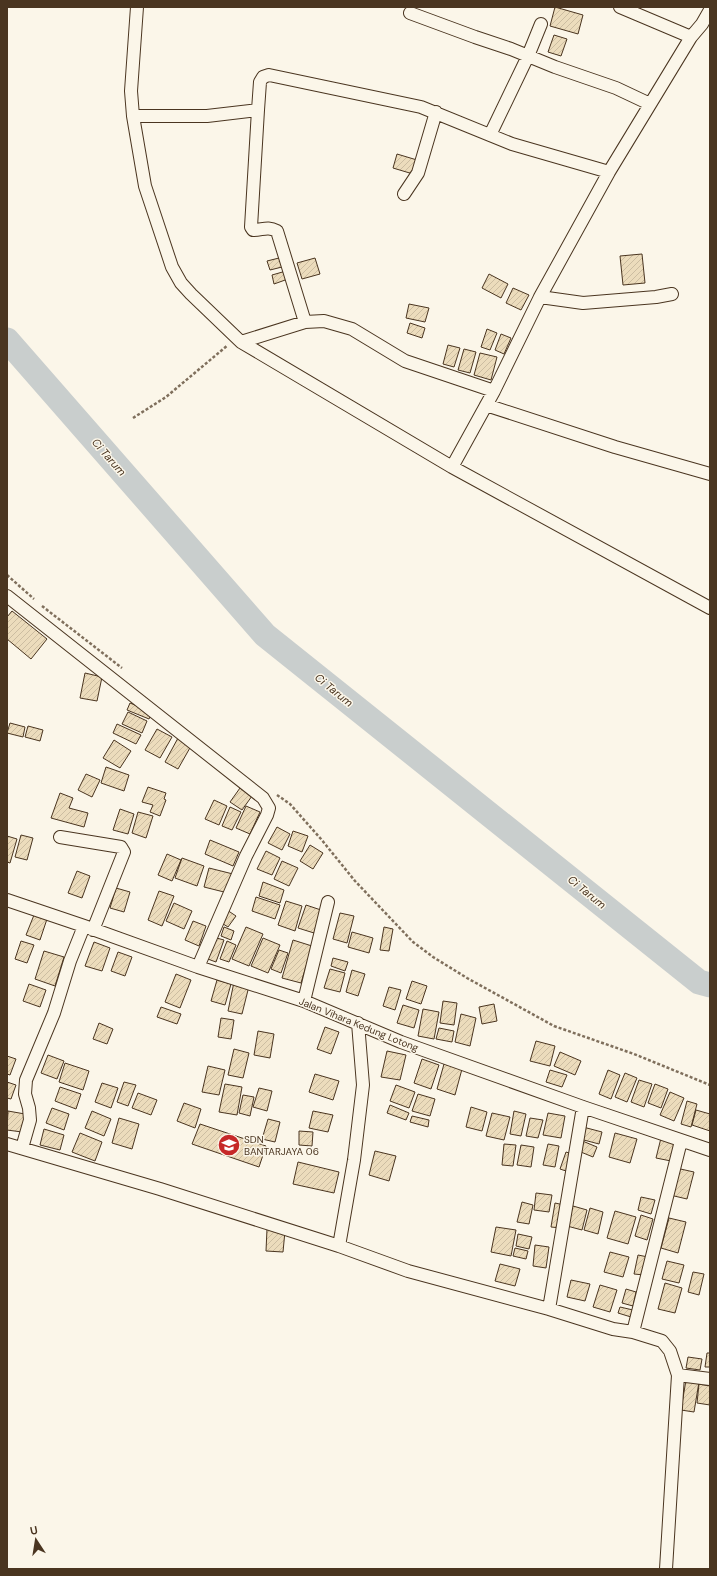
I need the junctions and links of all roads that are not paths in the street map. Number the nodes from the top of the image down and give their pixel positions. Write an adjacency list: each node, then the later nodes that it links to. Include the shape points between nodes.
1 (137, 7): 12 (street, via 131,91)
2 (620, 7): 7 (street)
3 (710, 10): 6 (street)
4 (410, 13): 8 (street)
5 (541, 24): 8 (street)
6 (706, 25): 7 (street)
7 (691, 37): 9 (street)
8 (528, 56): 9 (street, via 616,88); 13 (street)
9 (650, 104): 14 (street)
10 (258, 110): 11 (street, via 260,82 263,77 269,75); 12 (street, via 207,116); 18 (street, via 251,227 253,230 270,228 277,231)
11 (436, 112): 13 (street); 15 (street, via 418,173)
12 (133, 116): 19 (street, via 145,186 172,267 181,283)
13 (490, 135): 14 (street, via 512,144)
14 (609, 172): 17 (street)
15 (404, 194)
16 (672, 294): 17 (street, via 583,303)
17 (540, 297): 20 (street)
18 (305, 322): 19 (street); 20 (street, via 324,321 352,329 405,361)
19 (238, 340): 22 (street)
20 (494, 391): 21 (street)
21 (486, 405): 22 (street); 23 (street, via 615,447)
22 (452, 467): 25 (street)
23 (710, 474)
24 (7, 596): 30 (street, via 263,798 269,808)
25 (710, 608)
26 (60, 837): 29 (street, via 120,847 124,852)
27 (7, 900): 29 (street, Jalan Vihara Kedung Lotong)
28 (328, 902): 31 (street)
29 (89, 928): 30 (street, Jalan Vihara Kedung Lotong); 36 (street, via 70,961 54,1013 26,1080 25,1094 30,1120)
30 (198, 967): 31 (street, Jalan Vihara Kedung Lotong)
31 (304, 1001): 32 (street, Jalan Vihara Kedung Lotong)
32 (358, 1023): 33 (street, Jalan Vihara Kedung Lotong, via 401,1042); 38 (street, via 363,1085 354,1160)
33 (583, 1107): 34 (street, Jalan Vihara Kedung Lotong); 39 (street)
34 (681, 1141): 37 (street, Jalan Vihara Kedung Lotong); 40 (street)
35 (7, 1144): 36 (street)
36 (22, 1148): 38 (street)
37 (710, 1150)
38 (339, 1246): 39 (street, via 408,1271)
39 (549, 1309): 40 (street, via 613,1329)
40 (633, 1332): 41 (street, via 662,1341 670,1351)
41 (678, 1375): 42 (street); 43 (street)
42 (710, 1379)
43 (666, 1569)

